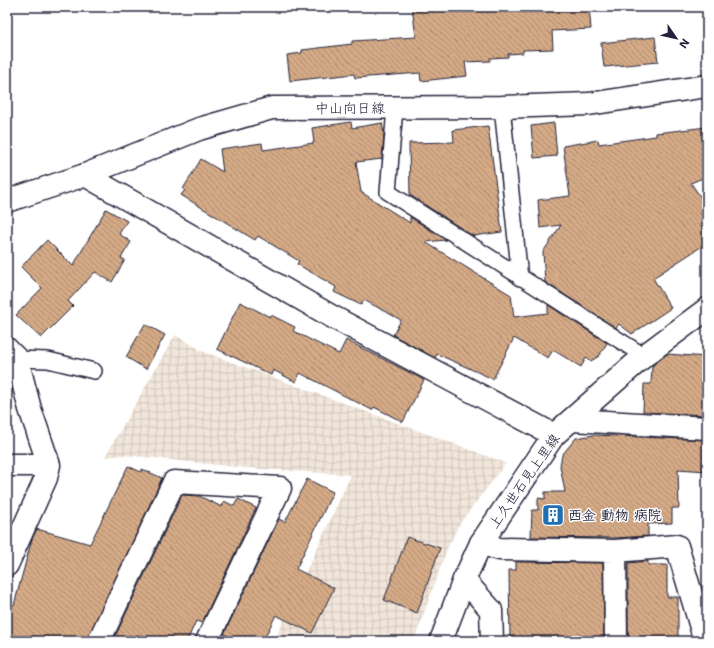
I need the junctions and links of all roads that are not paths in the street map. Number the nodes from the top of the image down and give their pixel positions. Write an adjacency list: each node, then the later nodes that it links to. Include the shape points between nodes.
1 (707, 86): 2 (street, 中山向日線, via 589,104)
2 (502, 107): 3 (street, 中山向日線); 6 (lane)
3 (395, 108): 4 (street, 中山向日線, via 272,108 199,129); 6 (lane, via 388,192)
4 (85, 175): 5 (street, 中山向日線); 13 (street, via 330,316)
5 (7, 201)
6 (520, 278): 9 (lane)
7 (707, 309): 9 (street, 上久世石見上里線)
8 (12, 354): 10 (lane); 15 (street)
9 (644, 356): 11 (street, 上久世石見上里線)
10 (94, 371)
11 (572, 420): 12 (street); 13 (street, 上久世石見上里線)
12 (707, 428)
13 (554, 436): 16 (street, 上久世石見上里線)
14 (7, 465): 15 (street)
15 (49, 465): 18 (street, via 46,478)
16 (481, 543): 17 (street, via 499,549); 19 (street, 上久世石見上里線)
17 (615, 551): 24 (street); 25 (street, via 677,546)
18 (7, 565)
19 (464, 580): 22 (street, 上久世石見上里線); 23 (street, via 492,610)
20 (99, 641): 21 (street, via 174,482 280,488)
21 (207, 641)
22 (441, 641)
23 (492, 641)
24 (616, 641)
25 (705, 641)

